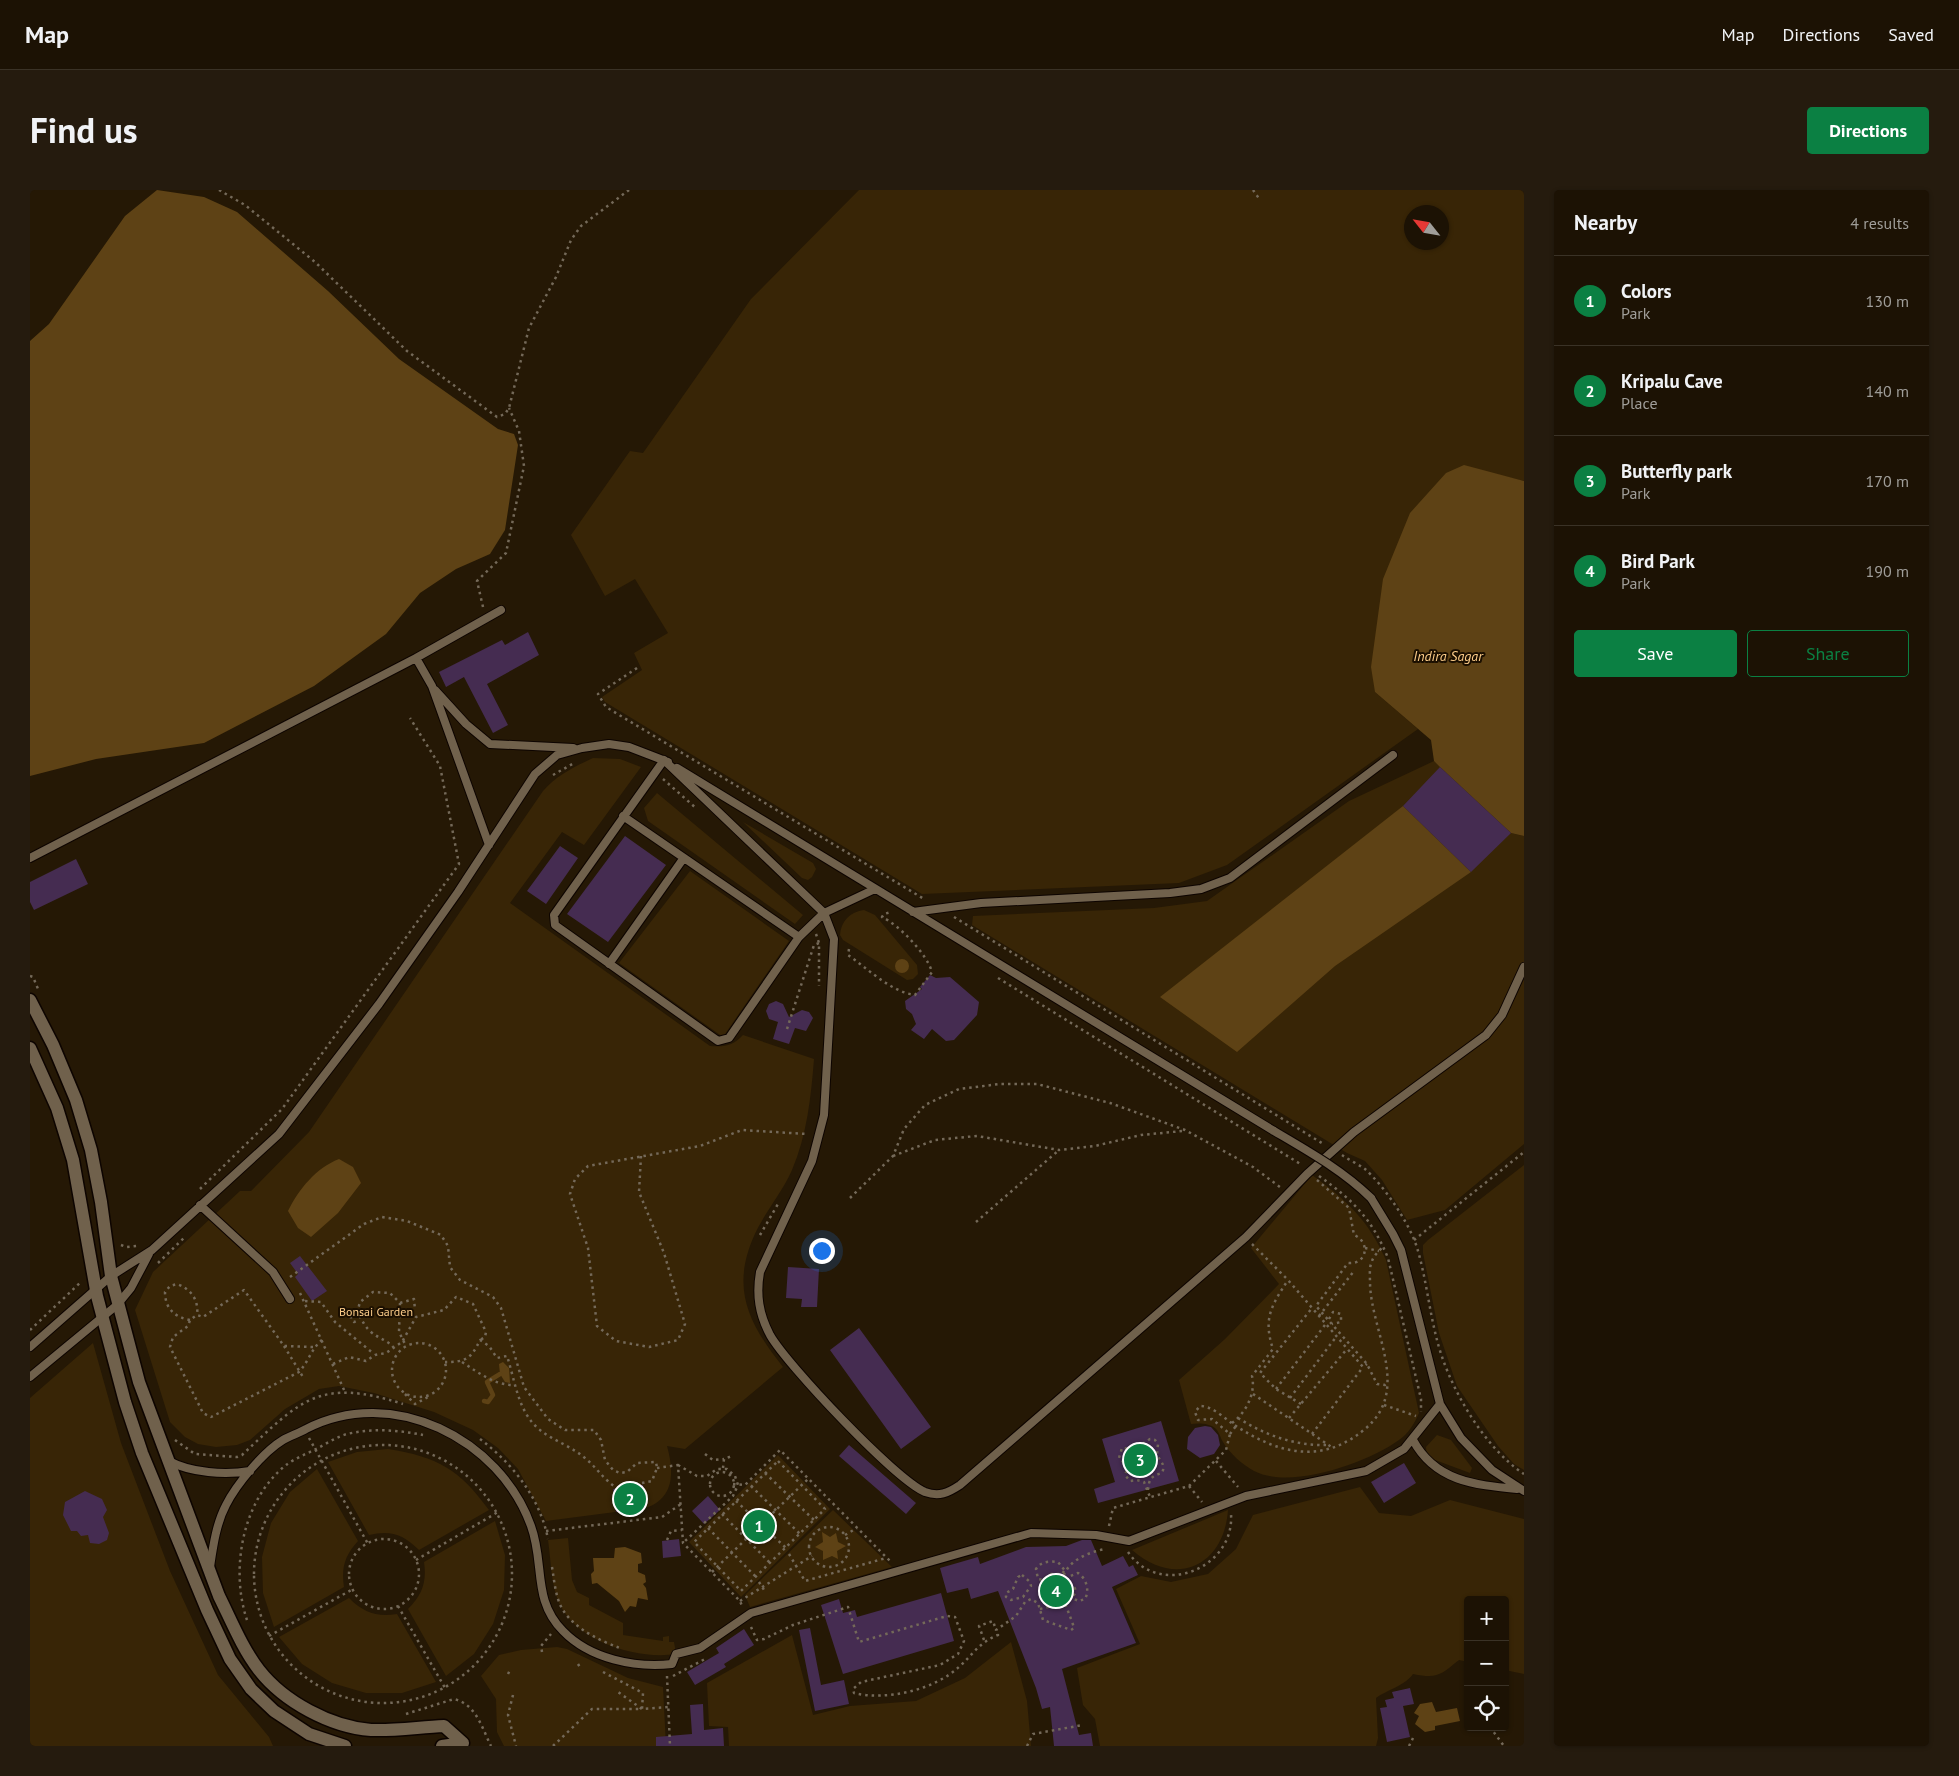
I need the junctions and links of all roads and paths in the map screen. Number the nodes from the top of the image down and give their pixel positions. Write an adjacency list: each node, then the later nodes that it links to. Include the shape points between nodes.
1 (219, 190): 5 (path, via 245,205 315,262 407,350 456,388 497,417 505,414)
2 (629, 190): 5 (path, via 581,226 571,240 529,328)
3 (1253, 190): 4 (path)
4 (1260, 200)
5 (508, 408): 7 (path, via 519,431 524,466 506,553 477,581)
6 (501, 610): 7 (lane)
7 (486, 618): 8 (lane)
8 (416, 658): 9 (lane); 20 (lane)
9 (432, 686): 11 (lane, via 466,724 490,744); 19 (lane)
10 (410, 718): 47 (path, via 440,766 459,864 282,1109)
11 (582, 748): 14 (lane, via 608,744 630,747); 19 (lane, via 557,756 536,774)
12 (1393, 755): 23 (lane, via 1230,878 1201,889 981,903)
13 (578, 760): 16 (path)
14 (664, 760): 15 (lane); 22 (lane); 24 (lane)
15 (655, 773): 17 (path); 18 (lane)
16 (550, 777)
17 (703, 814)
18 (624, 816): 21 (lane); 30 (lane, via 554,915 555,925)
19 (489, 845): 51 (lane, via 379,1004 313,1092 279,1134)
20 (30, 858)
21 (683, 859): 27 (lane); 30 (lane)
22 (875, 890): 23 (lane); 24 (lane)
23 (913, 912): 54 (lane, bridge, via 1330,1164 1371,1198)
24 (824, 913): 26 (lane); 40 (lane, via 834,939 824,1115)
25 (898, 916): 29 (path, via 890,911 882,917 921,952 932,972 915,995 906,994 883,980 848,955)
26 (812, 924): 27 (lane); 28 (path)
27 (799, 937): 30 (lane, via 729,1038 718,1041)
28 (819, 942): 34 (path); 36 (path, via 814,945)
29 (849, 949)
30 (609, 964)
31 (1524, 967): 46 (lane, via 1502,1015 1486,1035 1354,1132)
32 (992, 974): 46 (path)
33 (30, 976): 35 (path, via 33,977)
34 (819, 990)
35 (35, 997): 66 (street, via 76,1100 88,1142 101,1202)
36 (787, 1029)
37 (30, 1048): 70 (street, via 57,1108 73,1160)
38 (1184, 1130): 42 (path); 45 (path, via 1110,1103 1037,1084 1000,1084 960,1089 925,1105 904,1129); 48 (path, via 1253,1166)
39 (807, 1134): 40 (path); 41 (path); 44 (path, via 742,1130 700,1146)
40 (819, 1135): 56 (lane, via 812,1161 760,1272 757,1292 760,1310 771,1335 792,1363 856,1432 914,1485 938,1495 960,1485)
41 (805, 1143)
42 (1058, 1150): 45 (path, via 977,1136 935,1140); 52 (path)
43 (1524, 1152): 62 (path)
44 (641, 1156): 44 (path, via 588,1166 575,1179 570,1194 588,1248 597,1326 616,1341 649,1347 678,1340 685,1324 664,1253 639,1192)
45 (893, 1156): 49 (path)
46 (1309, 1172): 48 (lane); 59 (path, via 1343,1193 1359,1208); 60 (path, via 1350,1208 1354,1235 1362,1240)
47 (195, 1194)
48 (1289, 1194): 56 (lane)
49 (850, 1198)
50 (780, 1202): 55 (path)
51 (200, 1205): 61 (lane); 71 (lane, via 273,1272)
52 (976, 1222)
53 (190, 1232): 64 (path)
54 (1394, 1234): 59 (path); 62 (lane)
55 (760, 1235)
56 (1246, 1237): 69 (path)
57 (118, 1241): 58 (path, via 126,1247)
58 (139, 1246)
59 (1383, 1246): 63 (path); 114 (path, via 1421,1399 1420,1418)
60 (1365, 1248): 63 (path); 76 (path, via 1363,1257 1348,1263 1316,1306)
61 (152, 1250): 66 (lane); 73 (lane, via 131,1288)
62 (1401, 1250): 113 (lane)
63 (1379, 1251): 105 (path, via 1372,1260 1370,1302 1380,1331)
64 (158, 1264)
65 (1354, 1271): 76 (path)
66 (111, 1276): 70 (lane); 73 (street)
67 (290, 1277): 137 (path, via 364,1224 382,1217 407,1221 441,1235 448,1246 450,1266 460,1280 493,1296 501,1308 524,1387 548,1419 564,1430 594,1430 602,1440 605,1460 613,1470 627,1472 637,1464 656,1462)
68 (83, 1280): 85 (path)
69 (1288, 1280): 74 (path); 109 (path, via 1269,1316 1267,1329 1273,1350 1252,1376)
70 (96, 1288): 80 (street); 92 (lane)
71 (290, 1299)
72 (400, 1303): 75 (path, via 414,1299); 77 (path, via 390,1293 373,1292 360,1302); 88 (path, via 399,1332)
73 (117, 1305): 80 (lane); 133 (street)
74 (1312, 1308): 79 (path); 107 (path, via 1260,1373)
75 (416, 1310)
76 (1322, 1312): 79 (path); 83 (path)
77 (357, 1313): 82 (path); 82 (path, via 351,1315 351,1319 354,1322)
78 (197, 1315): 81 (path); 81 (path, via 198,1307 191,1292 177,1284 170,1286 165,1292 169,1308 174,1314); 90 (path, via 203,1317 244,1290)
79 (1319, 1316): 84 (path)
80 (102, 1317): 103 (lane); 232 (street, via 142,1453 230,1659 251,1689 274,1710 309,1734)
81 (190, 1320): 102 (path, via 188,1326 173,1337 170,1347 207,1416 216,1416)
82 (360, 1320): 94 (path)
83 (1331, 1322): 83 (path, via 1331,1313 1338,1311 1341,1322); 100 (path)
84 (1326, 1324): 86 (path); 107 (path)
85 (30, 1330)
86 (1337, 1337): 95 (path); 111 (path)
87 (322, 1340): 93 (path); 96 (path, via 305,1301 321,1302 335,1322); 99 (path)
88 (404, 1340): 89 (path, via 416,1317 444,1310 456,1297 473,1304 486,1332); 91 (path); 94 (path)
89 (480, 1340): 98 (path, via 472,1355); 106 (path, via 497,1358 507,1356)
90 (284, 1346): 93 (path); 102 (path)
91 (406, 1346): 97 (path, via 430,1345); 108 (path, via 393,1360 391,1369 397,1387)
92 (30, 1347)
93 (313, 1347): 102 (path, via 307,1363)
94 (394, 1348): 96 (path)
95 (1347, 1349): 101 (path); 112 (path)
96 (375, 1355): 99 (path, via 366,1361 350,1357)
97 (445, 1362): 98 (path); 110 (path, via 444,1381)
98 (462, 1362): 106 (path, via 488,1379)
99 (333, 1364): 125 (path, via 345,1392 301,1404 242,1455 195,1454)
100 (1367, 1364): 101 (path); 105 (path, via 1377,1384)
101 (1363, 1367): 123 (path)
102 (299, 1372): 104 (path)
103 (30, 1377)
104 (303, 1377)
105 (1388, 1382): 114 (path)
106 (514, 1385): 137 (path, via 537,1428 585,1458 617,1488 652,1481)
107 (1276, 1389): 111 (path)
108 (404, 1393): 110 (path, via 422,1398); 110 (path, via 415,1404)
109 (1253, 1394): 116 (path); 117 (path)
110 (431, 1395)
111 (1290, 1398): 112 (path)
112 (1301, 1404): 117 (path)
113 (1440, 1404): 126 (lane); 148 (lane, via 1462,1438 1492,1470)
114 (1384, 1405): 128 (path, via 1372,1423 1352,1440)
115 (1223, 1417): 118 (path); 118 (path, via 1205,1406 1194,1414 1198,1420 1212,1419); 119 (path)
116 (1238, 1418): 119 (path); 127 (path, via 1258,1431 1296,1444)
117 (1289, 1418): 123 (path)
118 (1218, 1423): 122 (path)
119 (1231, 1423): 120 (path)
120 (1236, 1426): 122 (path); 128 (path, via 1280,1449 1296,1452)
121 (304, 1430): 129 (path); 139 (lane, via 281,1441); 202 (lane, via 352,1415 390,1414 427,1422 462,1438 491,1462 515,1492 531,1526 543,1602 565,1634 587,1649 636,1664 672,1664 676,1654 700,1648)
122 (1230, 1434): 135 (path, via 1226,1450)
123 (1312, 1434): 127 (path)
124 (429, 1437): 129 (path, via 392,1430 361,1431 339,1437)
125 (174, 1439)
126 (1413, 1440): 148 (lane, via 1421,1455 1447,1475 1481,1486); 149 (lane, via 1404,1449 1366,1471)
127 (1329, 1445): 128 (path)
128 (1333, 1448)
129 (315, 1450): 134 (path); 203 (path, via 286,1465 269,1482 248,1522 241,1548 239,1578)
130 (705, 1454): 132 (path, via 713,1460)
131 (732, 1456): 132 (path)
132 (724, 1459): 138 (path)
133 (167, 1460): 139 (lane, via 179,1467 232,1474); 184 (street)
134 (320, 1460): 157 (path, via 352,1447 387,1443 420,1449 452,1462 478,1484); 172 (path); 207 (path, via 286,1488 272,1507 258,1542 255,1594)
135 (1216, 1461): 146 (path); 149 (path)
136 (678, 1465): 137 (path); 138 (path, via 698,1476); 154 (path)
137 (657, 1468)
138 (723, 1470): 142 (path); 142 (path, via 710,1481 713,1492 720,1496 728,1494); 143 (path, via 735,1476)
139 (250, 1471): 184 (lane, via 226,1505 215,1536)
140 (765, 1472): 144 (path); 145 (path, via 778,1460); 150 (path)
141 (808, 1479): 143 (path, via 780,1450 745,1486); 145 (path); 162 (path)
142 (733, 1484): 143 (path)
143 (738, 1485): 171 (path, via 733,1496)
144 (751, 1486): 152 (path); 155 (path)
145 (802, 1486): 150 (path); 159 (path, via 825,1510)
146 (1188, 1486): 151 (path); 156 (path)
147 (1148, 1490): 147 (path, via 1144,1482 1130,1481 1125,1475 1128,1467 1119,1458 1119,1452 1122,1448 1141,1447 1150,1439 1158,1444 1157,1454 1164,1468 1162,1473 1152,1476); 151 (path)
148 (1521, 1491)
149 (1246, 1496): 153 (lane)
150 (790, 1497): 155 (path); 159 (path)
151 (1150, 1497): 168 (path, via 1113,1508)
152 (736, 1501): 158 (path); 160 (path)
153 (1229, 1501): 156 (lane); 168 (path, via 1231,1516 1226,1542 1210,1562 1188,1574 1150,1570)
154 (681, 1504): 163 (path); 164 (path, via 662,1517)
155 (776, 1510): 160 (path); 165 (path)
156 (1208, 1510): 168 (lane, via 1129,1541)
157 (498, 1512): 179 (path); 222 (path, via 510,1544 513,1578 508,1611 494,1642 472,1668)
158 (722, 1514): 161 (path); 167 (path)
159 (814, 1520): 165 (path)
160 (761, 1524): 167 (path); 174 (path)
161 (708, 1528): 175 (path); 182 (path, via 694,1542)
162 (856, 1528): 166 (path); 178 (path)
163 (682, 1530): 170 (path, via 671,1531); 171 (path)
164 (546, 1531)
165 (800, 1534): 174 (path)
166 (845, 1535): 177 (path, via 835,1527 822,1528 812,1537); 177 (path, via 848,1553 840,1563 828,1566)
167 (747, 1539): 175 (path); 180 (path)
168 (1114, 1539): 185 (lane, via 1031,1533); 186 (path, via 1108,1548 1078,1557)
169 (548, 1540): 173 (path)
170 (667, 1540)
171 (683, 1543): 187 (path)
172 (368, 1544): 179 (path, via 390,1540 410,1550); 192 (path, via 353,1558 350,1574)
173 (549, 1546)
174 (786, 1548): 180 (path)
175 (732, 1552): 182 (path); 188 (path)
176 (789, 1554): 183 (path)
177 (812, 1556): 183 (path)
178 (887, 1558): 183 (path, via 805,1581); 185 (path)
179 (416, 1560): 199 (path, via 419,1570 414,1591)
180 (770, 1563): 188 (path)
181 (551, 1565): 210 (path, via 559,1604 573,1622 593,1637)
182 (718, 1567): 187 (path); 188 (path, via 741,1591)
183 (796, 1567): 191 (path)
184 (210, 1568): 231 (street, via 235,1630 260,1670 291,1700 322,1717 350,1727 372,1730 444,1726)
185 (899, 1570): 202 (lane, via 751,1613)
186 (1065, 1571): 186 (path, via 1058,1562 1051,1561 1036,1569 1038,1579 1043,1580 1051,1574); 194 (path)
187 (712, 1572): 197 (path)
188 (756, 1577)
189 (759, 1582): 191 (path)
190 (1070, 1586): 194 (path); 195 (path, via 1076,1590); 195 (path, via 1068,1577 1081,1575 1087,1587 1085,1599 1079,1602)
191 (763, 1588): 193 (path); 197 (path)
192 (353, 1589): 199 (path, via 367,1605 388,1609); 207 (path)
193 (766, 1593)
194 (1064, 1595): 195 (path); 201 (path, via 1074,1628 1071,1630 1042,1620)
195 (1074, 1596)
196 (1023, 1597): 196 (path, via 1031,1586 1022,1575 1006,1597 1011,1600); 198 (path)
197 (740, 1601): 202 (path)
198 (1025, 1602): 201 (path, via 1036,1601); 205 (path, via 1016,1616)
199 (398, 1606): 222 (path)
200 (1050, 1607): 201 (path)
201 (1040, 1609)
202 (747, 1617): 209 (path, via 757,1640 848,1607 859,1642 955,1616 964,1641 958,1654 940,1665 861,1682 852,1689 862,1695 898,1695 935,1682 959,1667)
203 (248, 1624)
204 (548, 1629): 206 (path)
205 (996, 1630): 209 (path, via 998,1635); 209 (path, via 993,1621 979,1626)
206 (552, 1633): 208 (path); 211 (path, via 541,1646)
207 (269, 1636): 222 (path, via 289,1664 315,1685 346,1699 380,1704 414,1700)
208 (557, 1637)
209 (984, 1640)
210 (624, 1649)
211 (542, 1652)
212 (707, 1658): 220 (path, via 676,1676)
213 (578, 1664): 215 (path)
214 (606, 1665): 217 (path)
215 (581, 1669)
216 (510, 1670): 218 (path)
217 (603, 1672): 221 (path); 226 (path, via 643,1693)
218 (508, 1674)
219 (658, 1676): 220 (path)
220 (667, 1676): 225 (path)
221 (601, 1677)
222 (445, 1688)
223 (618, 1692): 226 (path)
224 (513, 1694): 235 (path, via 508,1716)
225 (668, 1707): 226 (path); 237 (path)
226 (642, 1709): 236 (path, via 592,1708)
227 (404, 1715): 234 (path, via 454,1699 462,1700 470,1706)
228 (1083, 1726): 238 (path, via 1033,1734)
229 (1493, 1731): 240 (path)
230 (1413, 1738): 239 (path)
231 (463, 1745): 233 (street)
232 (345, 1746)
233 (442, 1746)
234 (491, 1746)
235 (516, 1746)
236 (553, 1746)
237 (670, 1746)
238 (1027, 1746)
239 (1409, 1746)
240 (1504, 1746)

